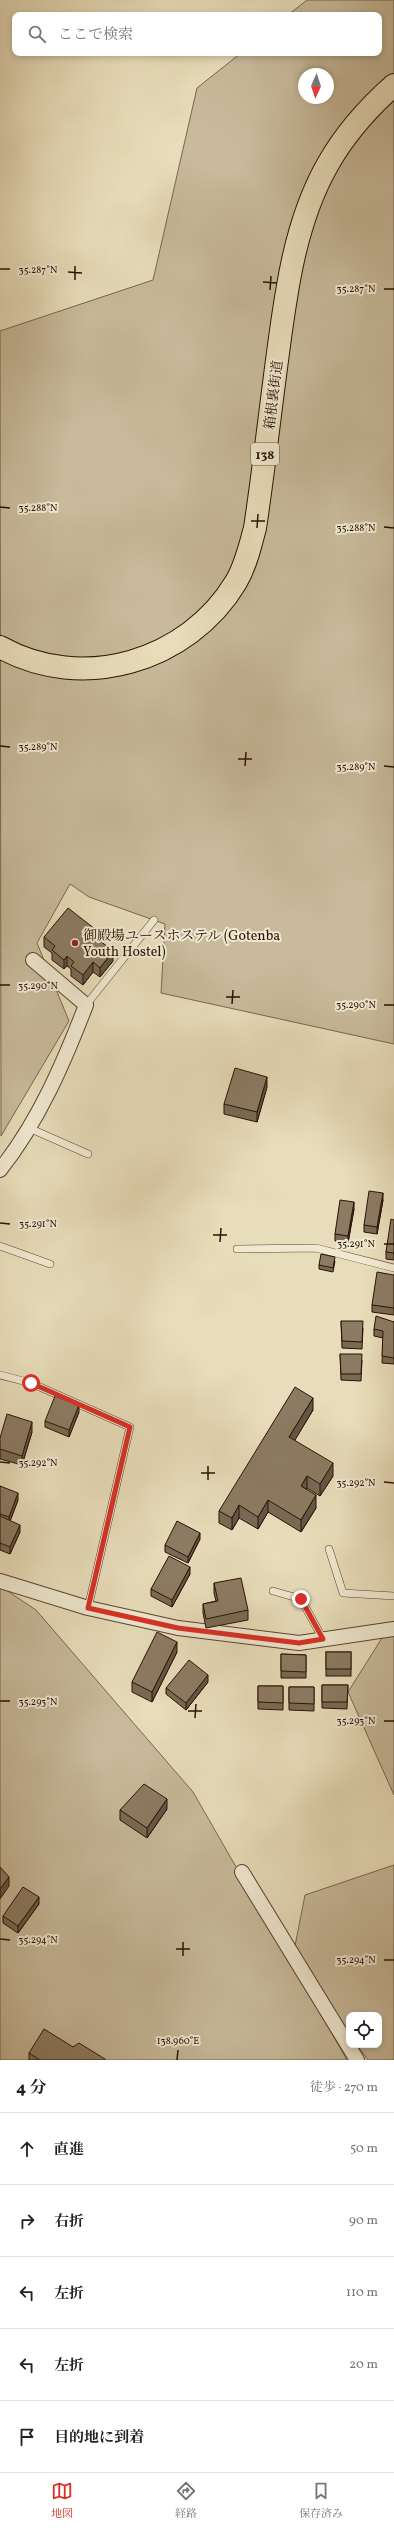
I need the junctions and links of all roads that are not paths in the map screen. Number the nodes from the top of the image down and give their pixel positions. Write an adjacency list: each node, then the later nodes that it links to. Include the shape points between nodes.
1 (394, 85): 2 (highway, 箱根裏街道 / 138, via 359,120 328,164 311,200 299,238 282,326 256,528 248,556 236,582 218,607 196,627 172,645 146,659 88,669 59,668 34,662)
2 (0, 647)
3 (154, 920): 5 (lane)
4 (33, 960): 5 (street)
5 (86, 1005): 6 (street, via 70,1047)
6 (29, 1128): 7 (lane); 8 (street, via 21,1144)
7 (88, 1154)
8 (1, 1165)
9 (0, 1246): 11 (lane)
10 (237, 1249): 12 (lane, via 316,1248)
11 (50, 1264)
12 (394, 1268)
13 (0, 1375): 18 (lane, via 31,1383 130,1427)
14 (329, 1549): 17 (lane, via 344,1593)
15 (0, 1581): 18 (street)
16 (273, 1591): 20 (lane, via 301,1599)
17 (394, 1596)
18 (88, 1608): 20 (street, via 178,1628 299,1643)
19 (394, 1629): 20 (street)
20 (323, 1639)
21 (242, 1872): 22 (street)
22 (357, 2060)

